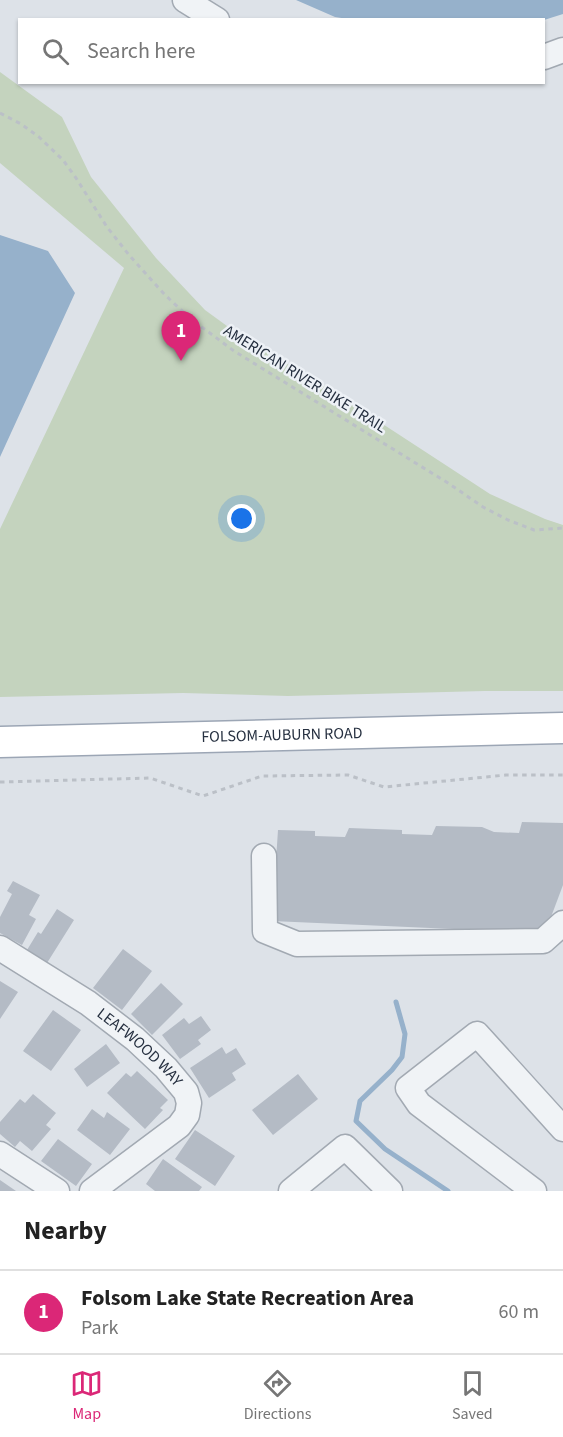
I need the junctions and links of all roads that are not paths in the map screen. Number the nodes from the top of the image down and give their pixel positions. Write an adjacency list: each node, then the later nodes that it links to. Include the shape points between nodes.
1 (185, 0): 2 (street)
2 (214, 18)
3 (563, 51): 4 (street)
4 (545, 56)
5 (563, 728): 6 (main road, FOLSOM-AUBURN ROAD)
6 (0, 742)
7 (264, 856): 8 (street, via 265,931 297,944 543,941)
8 (563, 923)
9 (0, 948): 13 (street, LEAFWOOD WAY, via 88,1003 135,1039 186,1092 187,1115 179,1126)
10 (563, 1129): 16 (street, via 477,1034 408,1088 419,1104)
11 (0, 1154): 12 (street)
12 (57, 1191)
13 (92, 1191)
14 (291, 1191): 15 (street, via 345,1147)
15 (390, 1191)
16 (534, 1191)

